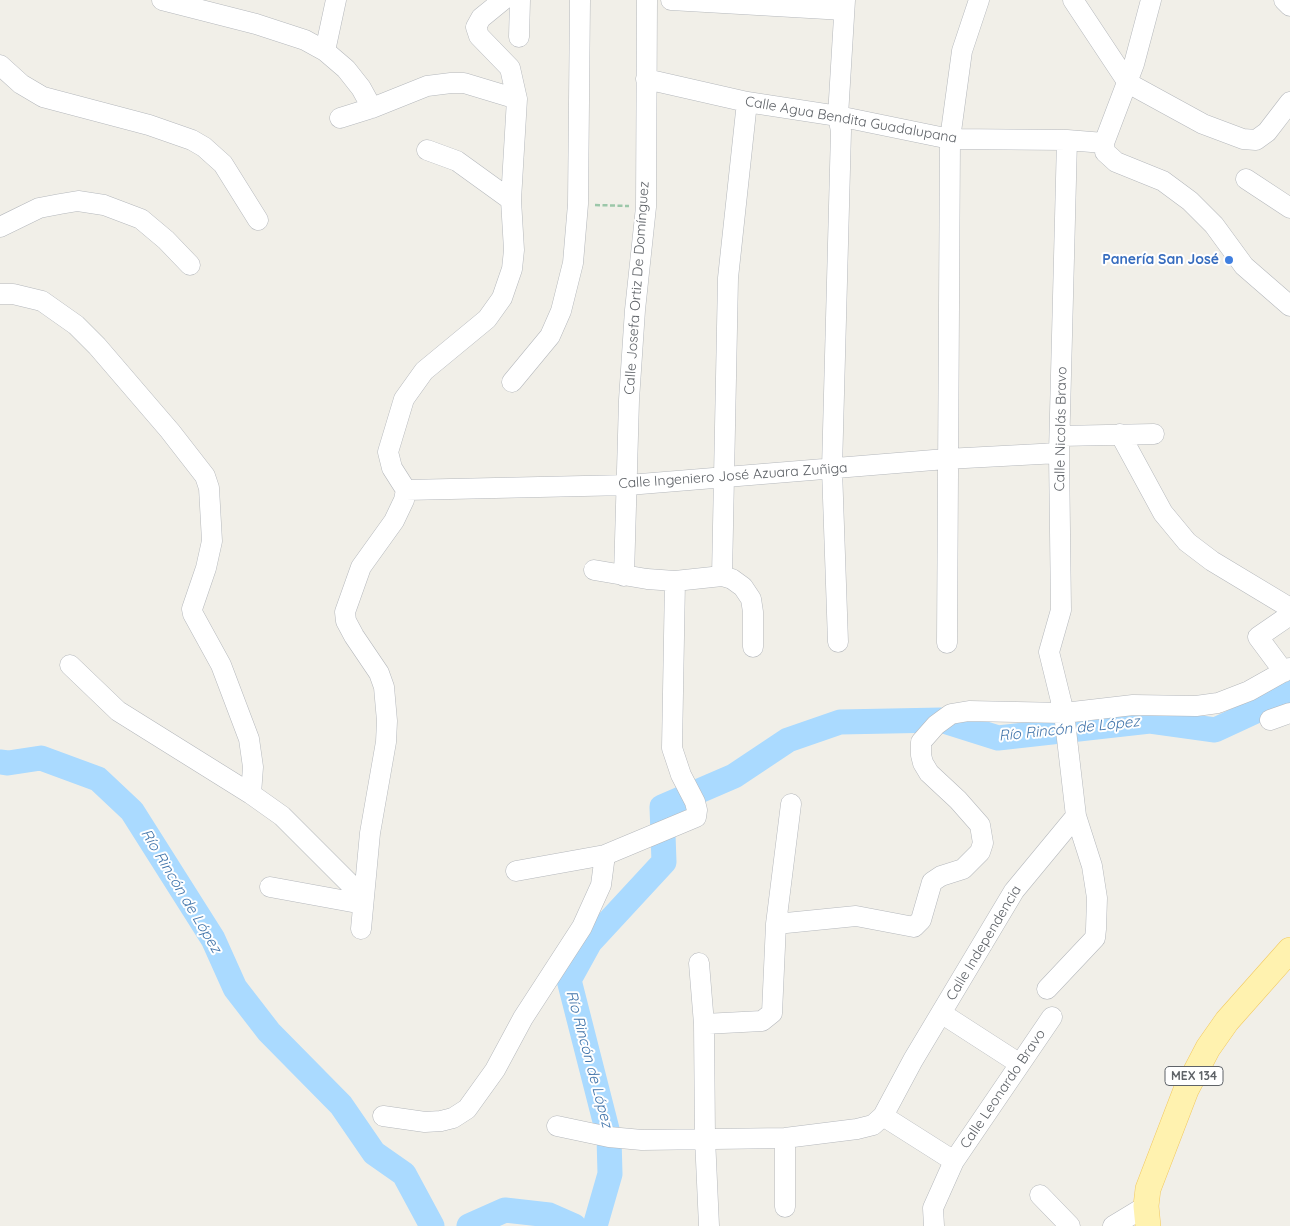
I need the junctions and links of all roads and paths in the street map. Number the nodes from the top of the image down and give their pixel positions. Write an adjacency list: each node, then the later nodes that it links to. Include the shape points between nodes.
1 (162, 0): 13 (street, via 291,34)
2 (336, 0): 13 (street)
3 (503, 0): 17 (street, via 481,18 476,27 479,36 510,68)
4 (520, 0): 12 (street)
5 (580, 0): 29 (street)
6 (647, 0): 15 (street, Calle Josefa Ortiz De Domínguez)
7 (671, 0): 11 (street)
8 (979, 0): 23 (street, via 962,51)
9 (1072, 0): 16 (street)
10 (1151, 0): 16 (street)
11 (844, 5): 21 (street)
12 (519, 37)
13 (325, 51): 19 (street, via 354,78)
14 (0, 66): 32 (street, via 43,97 149,125 204,147 223,164)
15 (646, 79): 18 (street, Calle Agua Bendita Guadalupana); 30 (street, Calle Josefa Ortiz De Domínguez)
16 (1128, 83): 20 (street, via 1203,124 1243,139 1256,140); 25 (street)
17 (516, 99): 19 (street, via 464,83 451,83 427,86); 28 (street)
18 (747, 102): 21 (street, Calle Agua Bendita Guadalupana); 43 (street, via 728,278)
19 (372, 108): 22 (street)
20 (1288, 109)
21 (838, 116): 23 (street, Calle Agua Bendita Guadalupana); 42 (street, via 841,131)
22 (340, 118)
23 (950, 139): 24 (street, Calle Agua Bendita Guadalupana); 41 (street)
24 (1067, 140): 25 (street, Calle Agua Bendita Guadalupana); 40 (street, Calle Nicolás Bravo)
25 (1104, 143): 36 (street, via 1105,152 1116,162 1163,181 1190,201 1214,225 1244,266)
26 (427, 150): 28 (street, via 457,161)
27 (1246, 179): 31 (street)
28 (511, 200): 45 (street, via 514,250 512,269 502,298 487,319 424,371 404,399 388,452 392,468)
29 (578, 204): 30 (path); 37 (street, via 573,263 561,311 550,336)
30 (646, 207): 44 (street, Calle Josefa Ortiz De Domínguez, via 629,400)
31 (1290, 208)
32 (258, 220)
33 (0, 227): 34 (street, via 39,208 78,201 104,205 140,220 166,240)
34 (190, 265)
35 (0, 294): 60 (street, via 42,301 76,325 170,431 205,476 211,507 212,541 192,609 222,665 249,739 253,767)
36 (1290, 306)
37 (512, 382)
38 (1120, 434): 39 (street, Calle Ingeniero José Azuara Zuñiga); 40 (street, Calle Ingeniero José Azuara Zuñiga); 50 (street, via 1163,512 1187,542 1212,561)
39 (1154, 434)
40 (1060, 444): 41 (street, Calle Ingeniero José Azuara Zuñiga); 57 (street, Calle Nicolás Bravo, via 1061,610 1049,652)
41 (946, 459): 42 (street, Calle Ingeniero José Azuara Zuñiga); 53 (street)
42 (832, 470): 43 (street, Calle Ingeniero José Azuara Zuñiga); 52 (street)
43 (723, 478): 44 (street, Calle Ingeniero José Azuara Zuñiga); 48 (street)
44 (628, 485): 45 (street, Calle Ingeniero José Azuara Zuñiga); 47 (street, Calle Josefa Ortiz De Domínguez)
45 (406, 490): 66 (street, via 394,521 361,567 345,612 354,636 379,673 384,687 387,721)
46 (594, 570): 47 (street)
47 (624, 576): 49 (street)
48 (722, 576): 49 (street); 54 (street, via 744,587 751,599)
49 (675, 581): 63 (street, via 672,748 698,814 686,823)
50 (1290, 608)
51 (1290, 615): 56 (street, via 1258,637)
52 (838, 642)
53 (947, 643)
54 (753, 647)
55 (70, 665): 60 (street, via 118,711)
56 (1287, 670): 57 (street, via 1249,691 1218,703 1133,705)
57 (1064, 713): 62 (street); 67 (street, via 969,711 951,714 921,742 923,764 980,825 983,843 980,852 967,866 932,882 917,925 909,927 856,916)
58 (1290, 713): 59 (street)
59 (1270, 720)
60 (251, 794): 66 (street, via 282,816)
61 (791, 804): 67 (street)
62 (1076, 816): 71 (street, via 1095,881 1096,935); 72 (street, Calle Independencia, via 1014,891)
63 (605, 855): 64 (street); 76 (street, via 601,885 582,927 476,1099 453,1118 442,1121)
64 (516, 871)
65 (270, 887): 66 (street)
66 (363, 901): 68 (street)
67 (776, 924): 74 (street, via 774,1008 769,1017 762,1022)
68 (361, 929)
69 (1290, 950): 84 (main road, MEX 134, via 1244,1000 1208,1048 1186,1090 1157,1163 1148,1189)
70 (699, 963): 74 (street)
71 (1047, 989)
72 (941, 1013): 75 (street); 77 (street, Calle Independencia)
73 (1052, 1017): 75 (street, Calle Leonardo Bravo)
74 (704, 1024): 79 (street)
75 (1020, 1064): 81 (street, Calle Leonardo Bravo)
76 (383, 1116)
77 (883, 1116): 80 (street, via 867,1128); 81 (street)
78 (557, 1126): 79 (street, via 642,1140)
79 (704, 1138): 80 (street); 85 (street)
80 (785, 1138): 83 (street)
81 (954, 1161): 86 (street, Calle Leonardo Bravo, via 933,1208)
82 (1040, 1195): 87 (street)
83 (785, 1207)
84 (1147, 1216): 88 (street)
85 (709, 1226)
86 (934, 1226)
87 (1070, 1226)
88 (1113, 1226)

